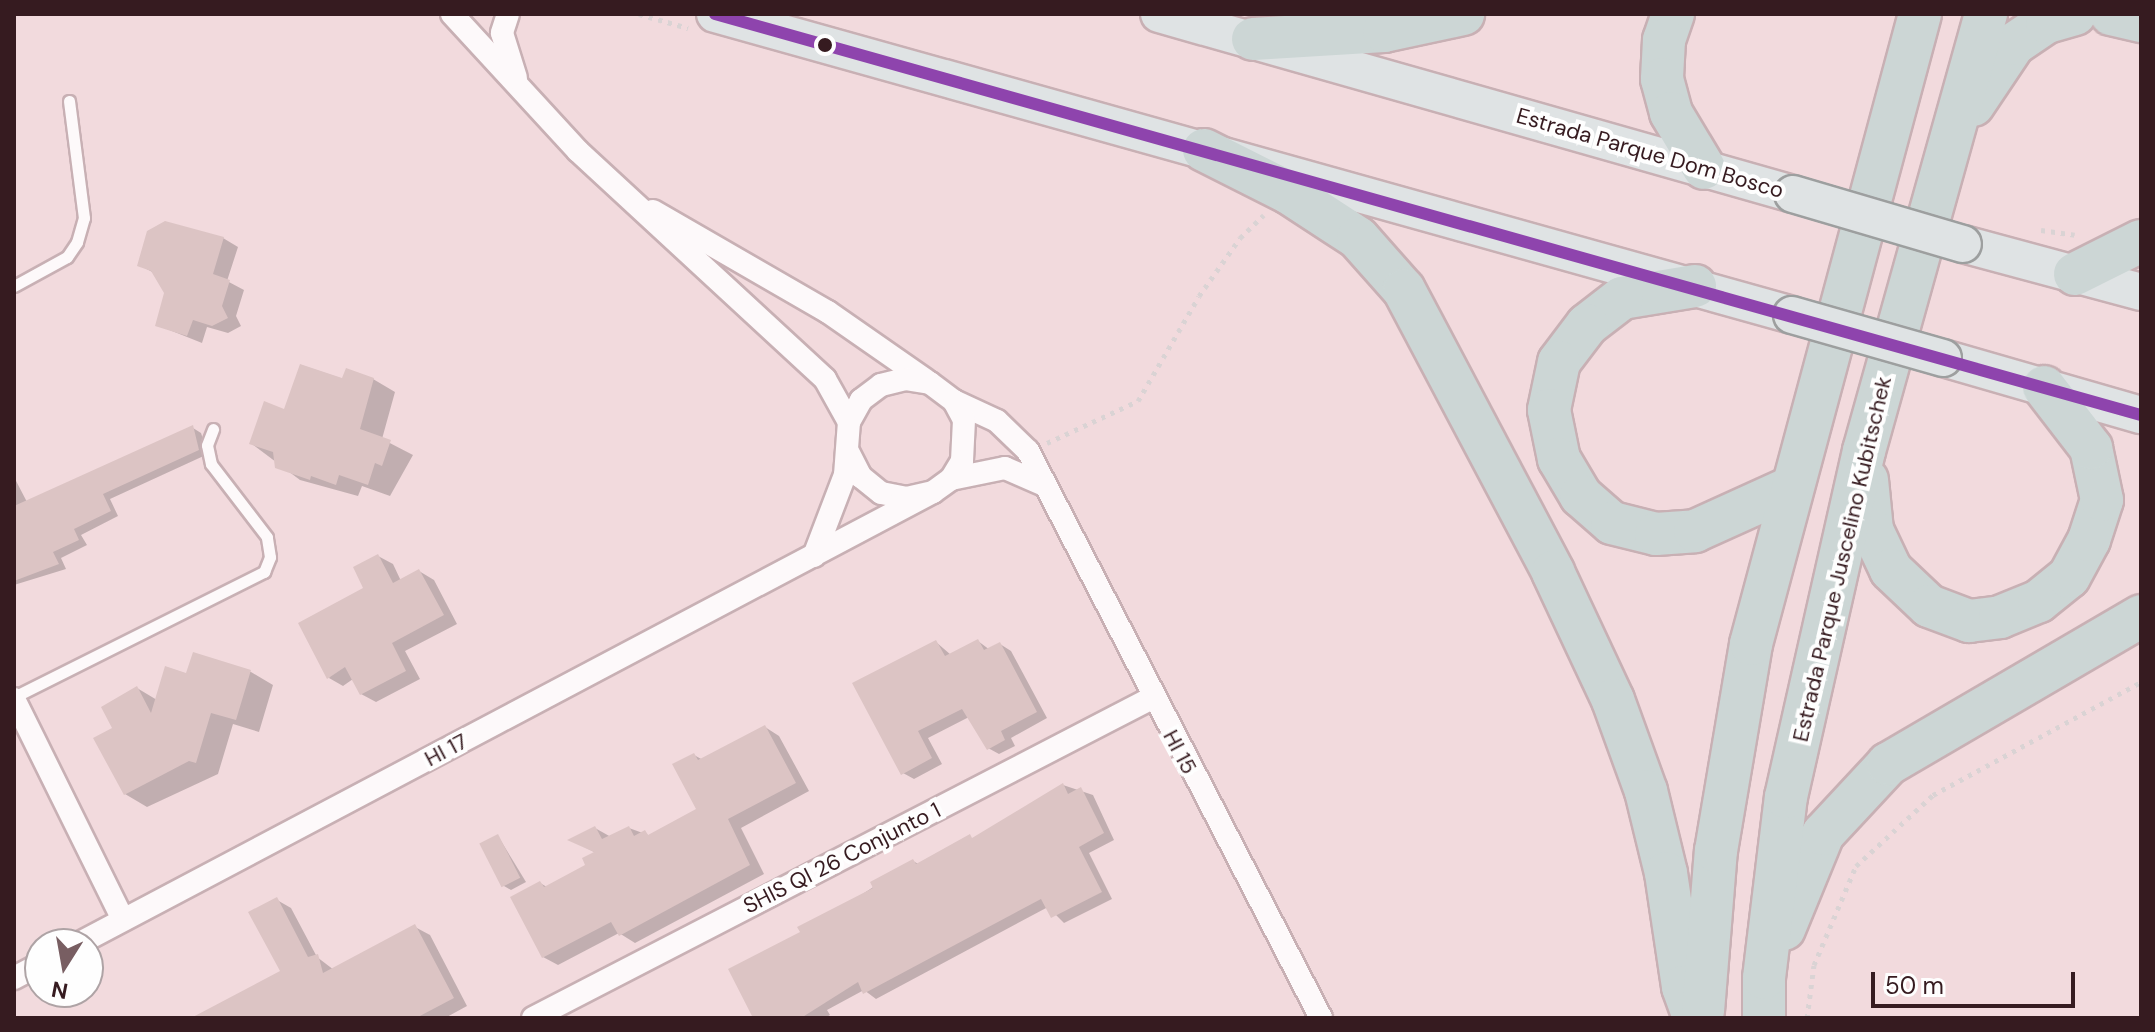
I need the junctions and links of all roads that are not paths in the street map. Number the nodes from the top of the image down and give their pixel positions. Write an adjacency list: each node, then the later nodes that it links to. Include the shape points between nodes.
1 (452, 14): 14 (street)
2 (508, 14): 14 (street, via 502,33)
3 (715, 14): 18 (main road)
4 (1159, 14): 13 (main road, Estrada Parque Dom Bosco)
5 (1463, 14): 13 (highway, via 1384,31)
6 (1673, 14): 19 (highway, via 1664,40 1662,79 1671,113)
7 (1901, 14): 15 (highway, via 1905,27)
8 (1920, 14): 15 (highway)
9 (1986, 14): 17 (highway, Estrada Parque Juscelino Kubitschek)
10 (2075, 14): 17 (highway, via 2047,22 2014,44)
11 (2111, 14): 12 (highway)
12 (2141, 21)
13 (1253, 39): 19 (main road, Estrada Parque Dom Bosco)
14 (521, 90): 20 (street)
15 (1897, 97): 36 (highway)
16 (69, 101): 23 (lane, via 83,203 77,242 67,257)
17 (1954, 133): 32 (highway, Estrada Parque Juscelino Kubitschek)
18 (1204, 150): 24 (main road); 46 (highway, via 1289,193 1358,238 1404,290 1553,572 1613,700 1646,791 1666,873 1683,987)
19 (1704, 168): 22 (main road, Estrada Parque Dom Bosco, bridge)
20 (629, 199): 26 (street, via 828,312); 30 (street, via 825,379)
21 (2141, 241): 22 (highway)
22 (2075, 274): 25 (main road, Estrada Parque Dom Bosco)
23 (14, 286)
24 (1695, 286): 27 (main road, bridge); 36 (highway, via 1622,298 1587,325 1559,362 1549,410 1559,459 1581,496 1612,523 1656,534 1695,531)
25 (2141, 292)
26 (930, 383): 28 (street); 30 (street, via 905,379 881,385 861,400)
27 (2044, 387): 29 (main road); 32 (highway, via 2091,448 2102,500 2069,577 2039,601 2000,617 1969,621 1929,606 1891,570 1872,530)
28 (954, 401): 34 (street, HI 15, via 997,421 1028,451); 35 (street, via 966,441)
29 (2141, 415)
30 (849, 422): 33 (street)
31 (213, 429): 39 (lane, via 207,445 211,464 267,537 270,557 264,572)
32 (1864, 451): 43 (highway, Estrada Parque Juscelino Kubitschek, via 1786,797)
33 (849, 453): 35 (street, via 861,477 881,493 907,498); 37 (street, via 838,499)
34 (1042, 484): 35 (street, via 1005,468); 40 (street, HI 15)
35 (942, 485): 37 (street, HI 17)
36 (1790, 488): 47 (highway, via 1751,644 1716,851)
37 (814, 556): 41 (street, HI 17)
38 (2141, 616): 43 (highway, via 1888,764 1823,834)
39 (14, 698): 41 (street)
40 (1152, 698): 44 (street, SHIS QI 26 Conjunto 1); 45 (street, HI 15)
41 (123, 920): 42 (street, HI 17)
42 (104, 930)
43 (1764, 998)
44 (533, 1018)
45 (1321, 1018)
46 (1694, 1018)
47 (1702, 1018)

